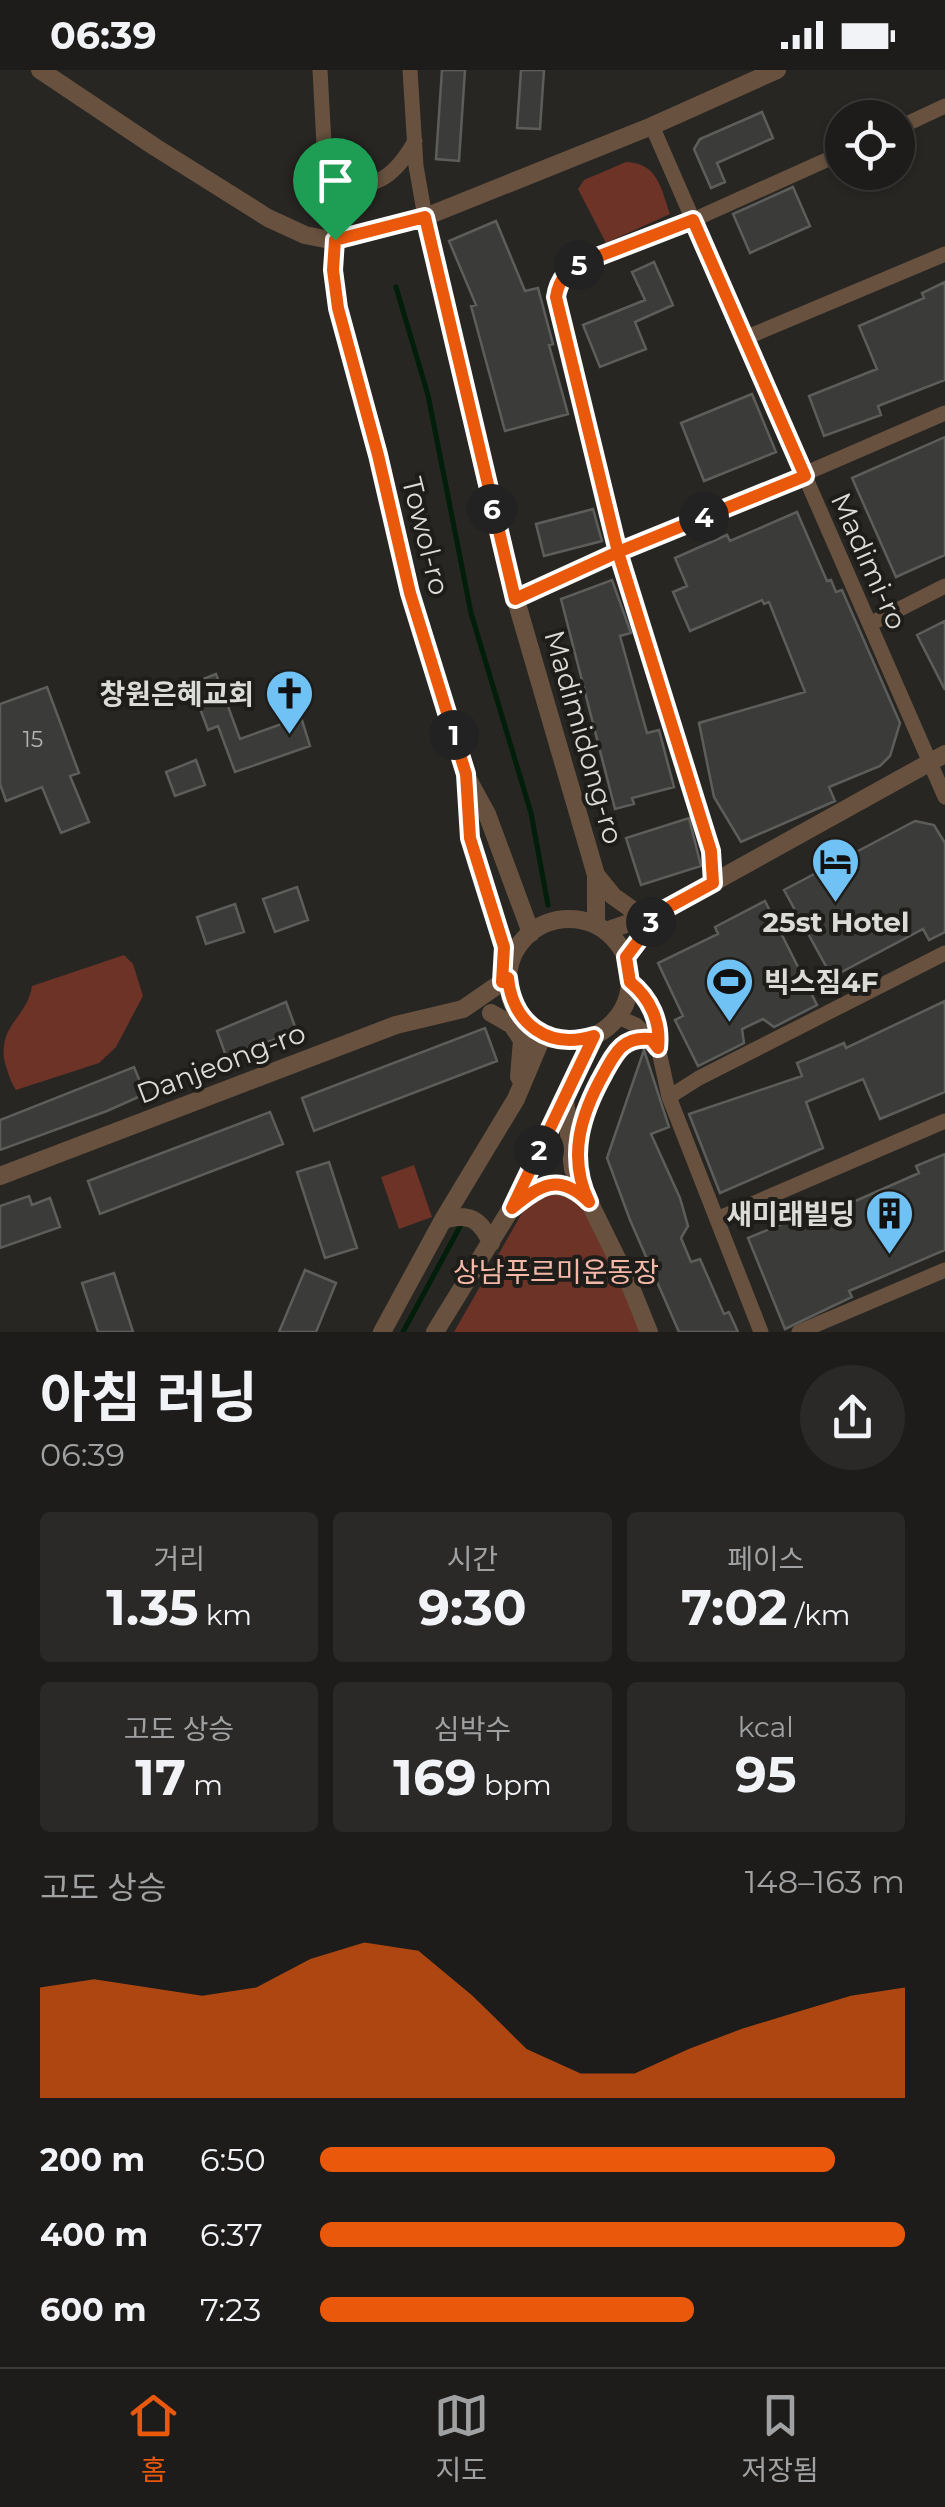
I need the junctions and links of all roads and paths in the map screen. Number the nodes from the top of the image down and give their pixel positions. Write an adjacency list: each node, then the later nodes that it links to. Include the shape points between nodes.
1 (40, 70): 13 (street, via 255,210 305,235)
2 (320, 70): 10 (street)
3 (410, 70): 8 (street)
4 (776, 70): 7 (street)
5 (945, 106): 6 (street)
6 (915, 120)
7 (652, 126): 11 (street); 12 (street, Madimi-ro)
8 (415, 140): 10 (street, via 382,180 356,183); 11 (street)
9 (825, 161): 12 (street)
10 (325, 163): 13 (street, via 340,189)
11 (425, 217): 13 (street); 20 (street, Madimidong-ro)
12 (693, 220): 15 (street, Madimi-ro); 18 (street, via 574,267 556,291)
13 (335, 240): 23 (street, Towol-ro, via 338,308 410,593)
14 (945, 254): 15 (street)
15 (744, 338): 17 (street, Madimi-ro)
16 (945, 413): 17 (street)
17 (805, 476): 18 (street); 21 (street, Madimi-ro)
18 (618, 552): 20 (street); 26 (street, via 711,851)
19 (945, 586): 21 (street)
20 (515, 599): 25 (street, Madimidong-ro)
21 (870, 624): 22 (street, Madimi-ro)
22 (938, 758): 24 (street, Madimi-ro); 26 (street)
23 (466, 774): 29 (street, Towol-ro, via 488,814); 32 (street, via 470,838 504,947)
24 (945, 797)
25 (596, 875): 27 (street, via 613,896); 28 (street, Madimidong-ro)
26 (713, 883): 27 (street)
27 (652, 915): 28 (street); 31 (street)
28 (601, 928): 29 (street, via 562,919); 31 (street)
29 (531, 932): 32 (street)
30 (945, 952): 42 (street)
31 (626, 957): 33 (street)
32 (505, 980): 34 (street, Danjeong-ro); 36 (street)
33 (630, 982): 37 (street); 40 (street, via 656,1020)
34 (463, 1009): 35 (street, Danjeong-ro); 45 (street, Danjeong-ro, via 396,1026)
35 (491, 1012): 36 (street, Danjeong-ro); 43 (street, via 522,1040)
36 (519, 1015): 38 (street)
37 (618, 1017): 39 (street); 40 (street)
38 (543, 1035): 39 (street, via 568,1041); 43 (street)
39 (594, 1036): 41 (street)
40 (655, 1043): 42 (street); 46 (street, via 633,1038 617,1050 588,1100 578,1145)
41 (565, 1097): 46 (street, via 573,1169); 47 (street)
42 (669, 1097): 48 (street)
43 (516, 1099): 49 (street)
44 (945, 1122): 48 (street)
45 (0, 1176)
46 (585, 1194): 47 (street, via 541,1186); 54 (street)
47 (512, 1208): 50 (street)
48 (717, 1218): 55 (street)
49 (443, 1220): 50 (street, via 474,1218); 52 (street)
50 (490, 1243): 53 (street)
51 (945, 1270): 56 (street)
52 (382, 1332)
53 (435, 1332)
54 (649, 1332)
55 (760, 1332)
56 (799, 1332)

